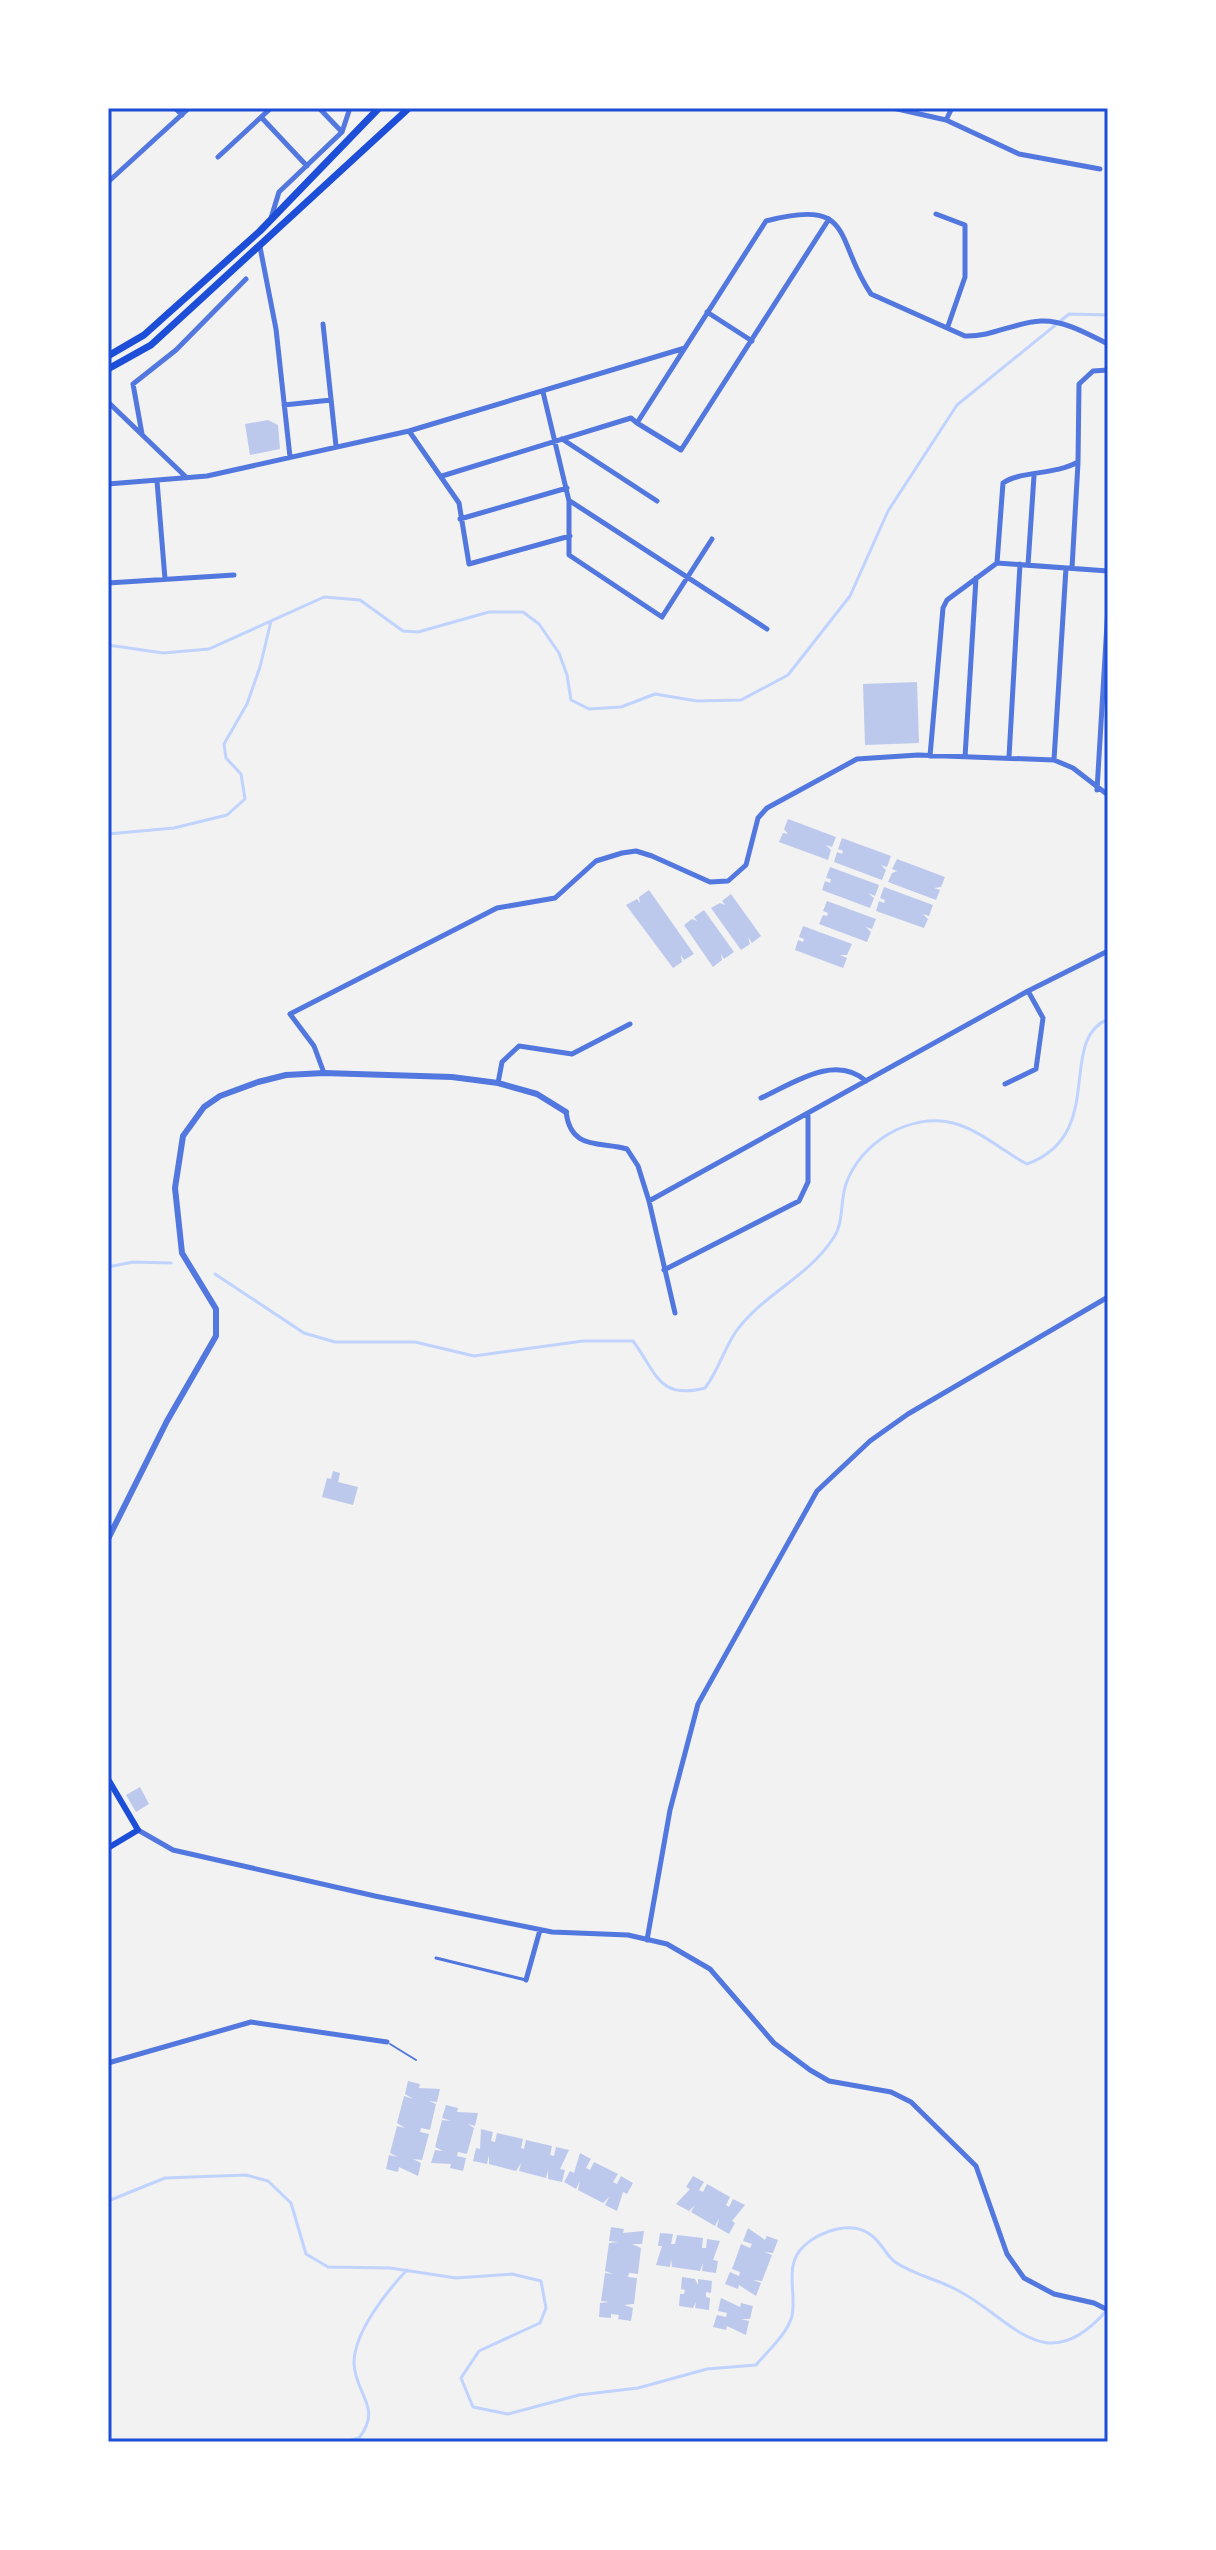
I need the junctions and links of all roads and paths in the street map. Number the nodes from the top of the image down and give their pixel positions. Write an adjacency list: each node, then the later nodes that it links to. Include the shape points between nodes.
1 (175, 108): 10 (street)
2 (189, 108): 10 (street)
3 (271, 108): 11 (street)
4 (319, 108): 13 (street)
5 (350, 108): 13 (street)
6 (379, 108): 20 (main road)
7 (409, 108): 21 (main road)
8 (893, 108): 12 (street)
9 (952, 108): 12 (street)
10 (182, 115): 17 (street)
11 (261, 117): 14 (street); 15 (street)
12 (946, 120): 16 (street, via 1019,154)
13 (342, 132): 15 (street)
14 (218, 157)
15 (307, 166): 20 (street, via 279,192)
16 (1100, 169)
17 (108, 182)
18 (936, 214): 25 (street, via 965,225 965,277)
19 (829, 219): 23 (street, via 802,211 766,221); 25 (street, via 847,237 871,294); 26 (street)
20 (271, 220): 29 (main road, via 144,335)
21 (260, 247): 30 (main road, via 151,345); 35 (street)
22 (246, 279): 38 (street, via 176,350 133,384)
23 (707, 312): 26 (street); 28 (street)
24 (323, 324): 33 (street)
25 (948, 326): 27 (street, via 965,336 982,336 1044,320)
26 (752, 341): 36 (street, via 681,450)
27 (1108, 344)
28 (685, 348): 32 (street); 36 (street)
29 (108, 356)
30 (108, 369)
31 (1108, 370): 42 (street, via 1093,371 1079,384)
32 (543, 392): 37 (street); 39 (street)
33 (331, 400): 35 (street); 40 (street)
34 (108, 402): 38 (street)
35 (284, 405): 41 (street)
36 (637, 423): 39 (street, via 631,418)
37 (409, 431): 40 (street); 43 (street)
38 (142, 434): 45 (street)
39 (558, 439): 43 (street); 48 (street); 50 (street)
40 (336, 446): 41 (street)
41 (290, 457): 45 (street)
42 (1078, 462): 44 (street); 57 (street)
43 (442, 476): 51 (street, via 459,503)
44 (1034, 476): 54 (street, via 1019,475 1003,483); 56 (street)
45 (187, 478): 46 (street)
46 (157, 481): 47 (street); 62 (street)
47 (108, 484)
48 (567, 488): 49 (street); 51 (street)
49 (569, 501): 52 (street); 60 (street)
50 (657, 501)
51 (460, 519): 52 (street, via 469,564)
52 (570, 536): 60 (street, via 569,555 662,617)
53 (712, 539): 60 (street)
54 (997, 563): 55 (street); 61 (street)
55 (1020, 564): 56 (street); 68 (street)
56 (1028, 565): 57 (street)
57 (1069, 568): 58 (street); 69 (street)
58 (1108, 571)
59 (234, 575): 62 (street)
60 (688, 576): 65 (street)
61 (976, 577): 66 (street, via 943,608); 67 (street)
62 (165, 579): 63 (street)
63 (108, 583)
64 (1108, 607): 70 (street)
65 (767, 629)
66 (930, 756): 67 (street); 75 (street, via 857,759 767,808 758,818 746,865 728,881 710,882 652,856 622,853 596,861 555,898 497,908 290,1014 314,1046)
67 (965, 757): 68 (street)
68 (1009, 757): 69 (street)
69 (1054, 760): 70 (street, via 1073,768)
70 (1097, 790): 71 (street)
71 (1108, 795)
72 (1108, 951): 73 (street)
73 (1028, 991): 76 (street); 78 (street, via 1043,1018 1036,1069)
74 (630, 1024): 77 (street, via 572,1054 519,1046 502,1062)
75 (324, 1073): 77 (street); 86 (street, via 286,1075 220,1096 204,1107 183,1136 175,1188 179,1241 219,1322 208,1355 167,1421)
76 (866, 1081): 79 (street, via 857,1073 834,1069); 81 (street)
77 (498, 1083): 80 (street, via 537,1094)
78 (1005, 1084)
79 (761, 1098)
80 (566, 1112): 82 (street, via 569,1129 578,1137 599,1147 627,1149)
81 (808, 1115): 82 (street); 83 (street, via 808,1182 799,1201)
82 (649, 1201): 83 (street)
83 (664, 1270): 85 (street)
84 (1108, 1297): 92 (street, via 908,1414 817,1491 698,1704 670,1810)
85 (675, 1313)
86 (108, 1539)
87 (108, 1779): 88 (main road)
88 (110, 1788): 89 (main road)
89 (138, 1830): 90 (main road); 91 (street, via 173,1850)
90 (108, 1848)
91 (540, 1930): 92 (street); 94 (street)
92 (647, 1940): 98 (street, via 667,1944 710,1969 774,2043 810,2070 829,2081 891,2092 911,2102 976,2166 1007,2254 1024,2278 1054,2294)
93 (436, 1958): 94 (street)
94 (526, 1980)
95 (387, 2042): 96 (lane); 97 (street, via 251,2022)
96 (416, 2060)
97 (108, 2063)
98 (1108, 2310)

